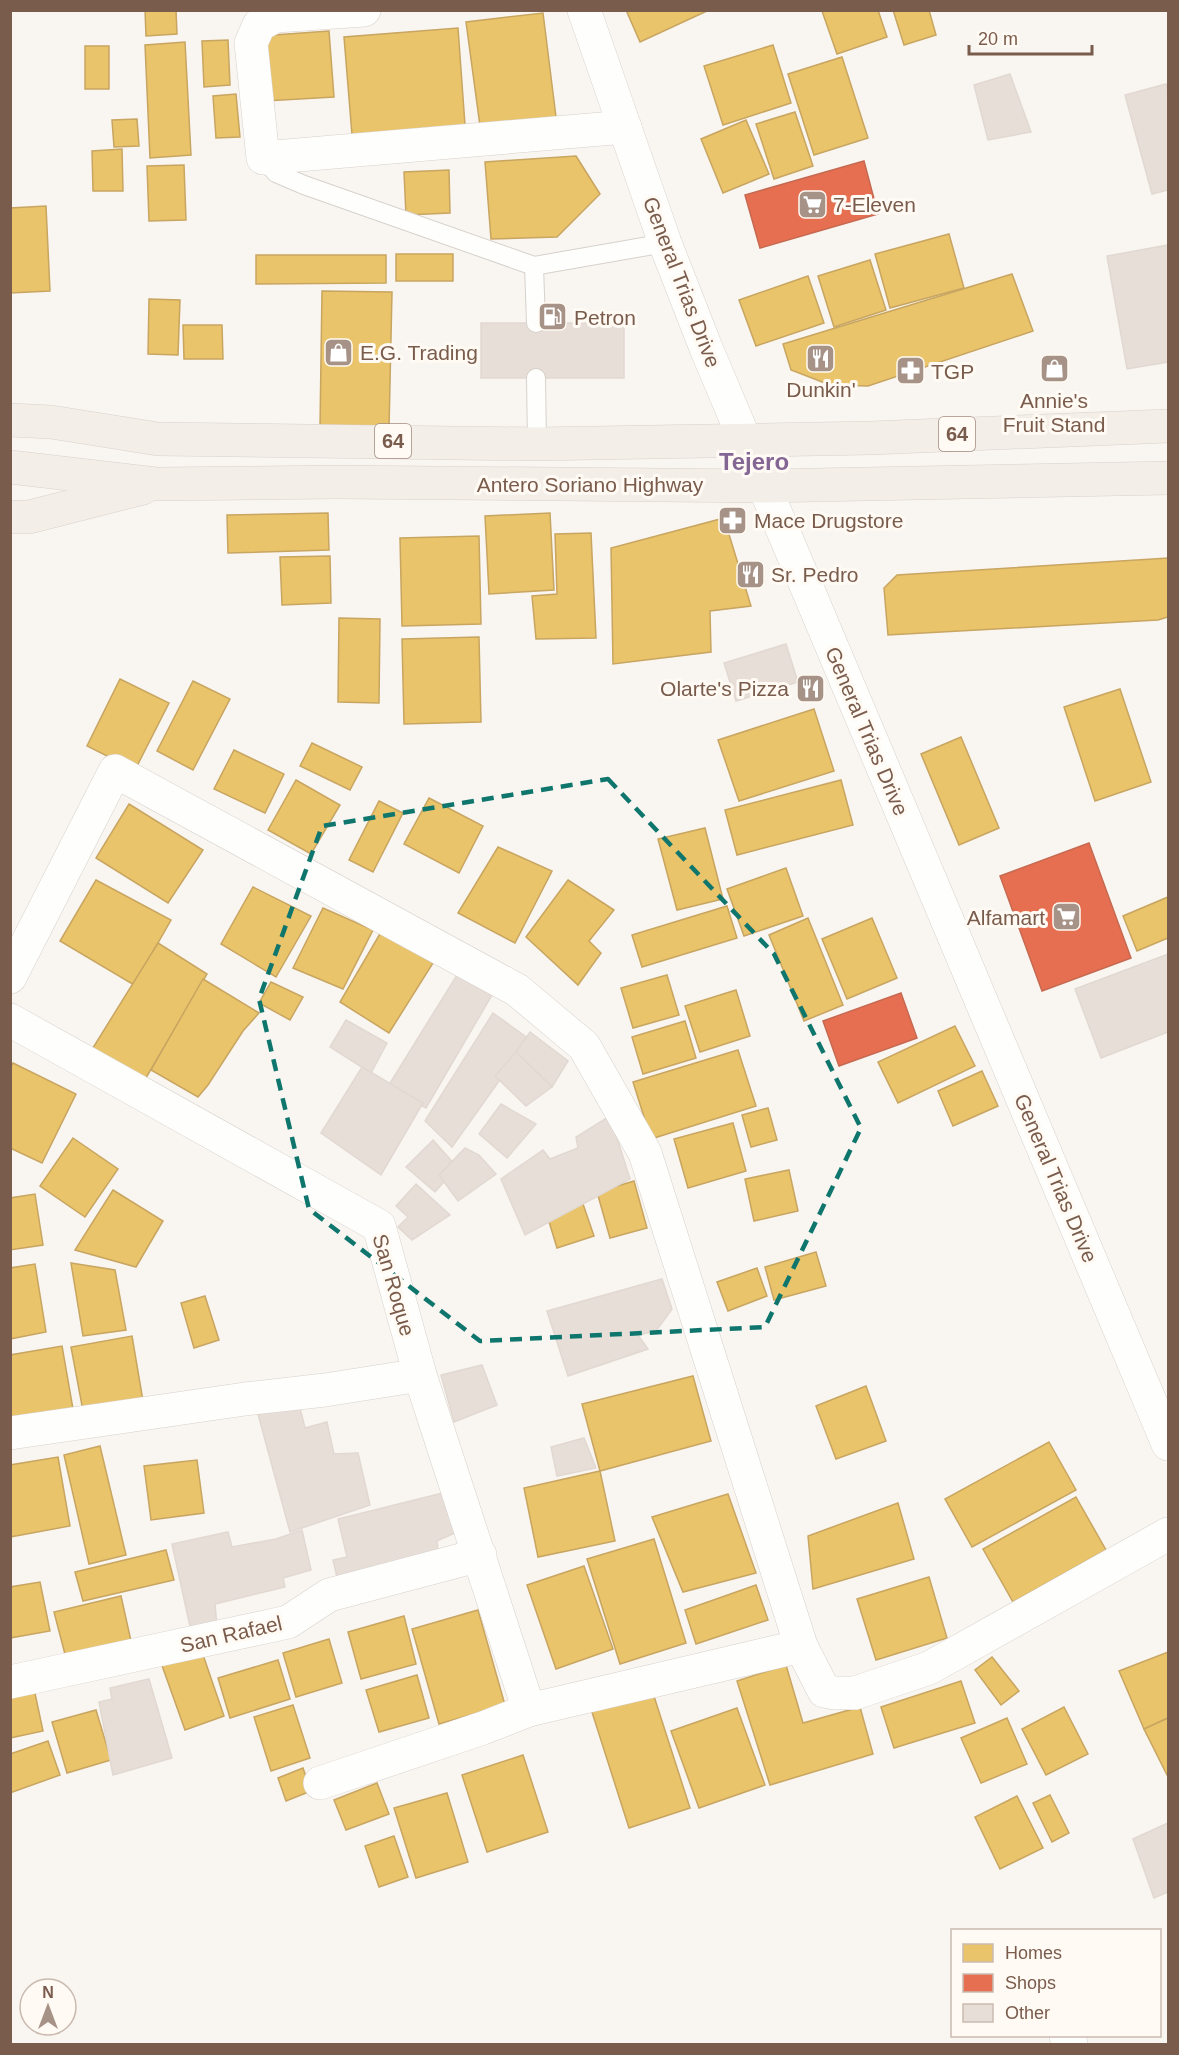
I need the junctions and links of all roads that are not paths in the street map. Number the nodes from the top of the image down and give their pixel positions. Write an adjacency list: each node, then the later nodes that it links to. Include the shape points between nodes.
1 (364, 10): 4 (street, via 276,16 259,25 251,43)
2 (584, 10): 3 (street, General Trias Drive)
3 (625, 127): 4 (street); 5 (street, General Trias Drive)
4 (263, 158): 6 (lane, via 276,173 304,185)
5 (665, 243): 6 (lane); 12 (street, General Trias Drive)
6 (534, 266): 7 (lane)
7 (536, 323)
8 (536, 378): 13 (lane)
9 (20, 420): 11 (main road, Antero Soriano Highway / 64)
10 (1168, 426): 12 (main road, Antero Soriano Highway / 64)
11 (158, 439): 13 (main road, Antero Soriano Highway / 64); 14 (main road, Antero Soriano Highway / 64)
12 (745, 441): 13 (main road, Antero Soriano Highway / 64); 17 (street, General Trias Drive)
13 (537, 444)
14 (21, 468): 16 (main road, Antero Soriano Highway / 64)
15 (1168, 478): 17 (main road, Antero Soriano Highway / 64)
16 (156, 483): 17 (main road, Antero Soriano Highway / 64); 18 (main road, Antero Soriano Highway / 64, via 29,517)
17 (764, 486): 23 (street, General Trias Drive)
18 (10, 517)
19 (10, 977): 26 (street, via 115,771 517,990 584,1046 645,1153)
20 (10, 1020): 21 (street, San Roque, via 379,1226)
21 (420, 1375): 22 (street); 25 (street, San Roque)
22 (10, 1433)
23 (1168, 1444)
24 (1168, 1534): 26 (street, via 929,1668 855,1694 824,1691)
25 (480, 1556): 27 (street, San Rafael, via 328,1595 288,1622); 28 (street, San Roque)
26 (801, 1646): 28 (street)
27 (10, 1682)
28 (529, 1710): 29 (street)
29 (320, 1783)

